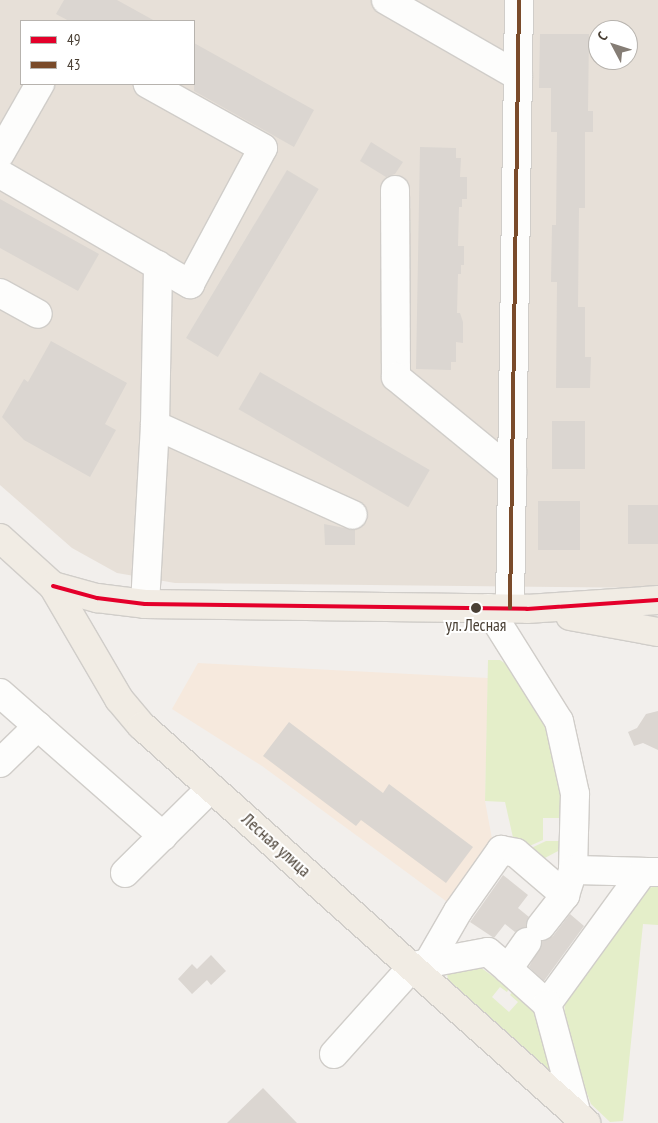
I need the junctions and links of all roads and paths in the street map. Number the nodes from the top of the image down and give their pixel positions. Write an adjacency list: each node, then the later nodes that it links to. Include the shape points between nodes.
1 (386, 0): 3 (street)
2 (519, 0): 3 (street)
3 (518, 76): 13 (street)
4 (39, 85): 6 (street)
5 (150, 85): 9 (street, via 263,148 190,284)
6 (0, 154)
7 (0, 174): 9 (street)
8 (395, 190): 13 (street, via 396,377)
9 (158, 265): 12 (street)
10 (0, 293): 11 (street)
11 (38, 314)
12 (155, 425): 14 (street); 18 (street)
13 (512, 472): 19 (street)
14 (353, 515)
15 (0, 538): 16 (main road, Лесная улица)
16 (53, 586): 18 (main road, via 97,598); 24 (main road, Лесная улица, via 119,699 142,726)
17 (658, 600): 19 (main road)
18 (145, 604): 19 (main road)
19 (508, 608): 20 (main road); 28 (street, via 559,721 575,794)
20 (658, 632)
21 (0, 693): 22 (street)
22 (38, 726): 23 (street); 25 (street)
23 (0, 763)
24 (211, 788): 25 (street); 29 (main road, Лесная улица)
25 (163, 836): 27 (street)
26 (650, 872): 28 (street); 31 (street)
27 (125, 873)
28 (569, 882): 29 (street, via 516,853 501,850 494,855); 30 (street)
29 (421, 965): 30 (street, via 488,952); 32 (street); 33 (main road, Лесная улица)
30 (508, 969): 31 (street)
31 (547, 1004): 33 (street)
32 (334, 1054)
33 (581, 1119)

